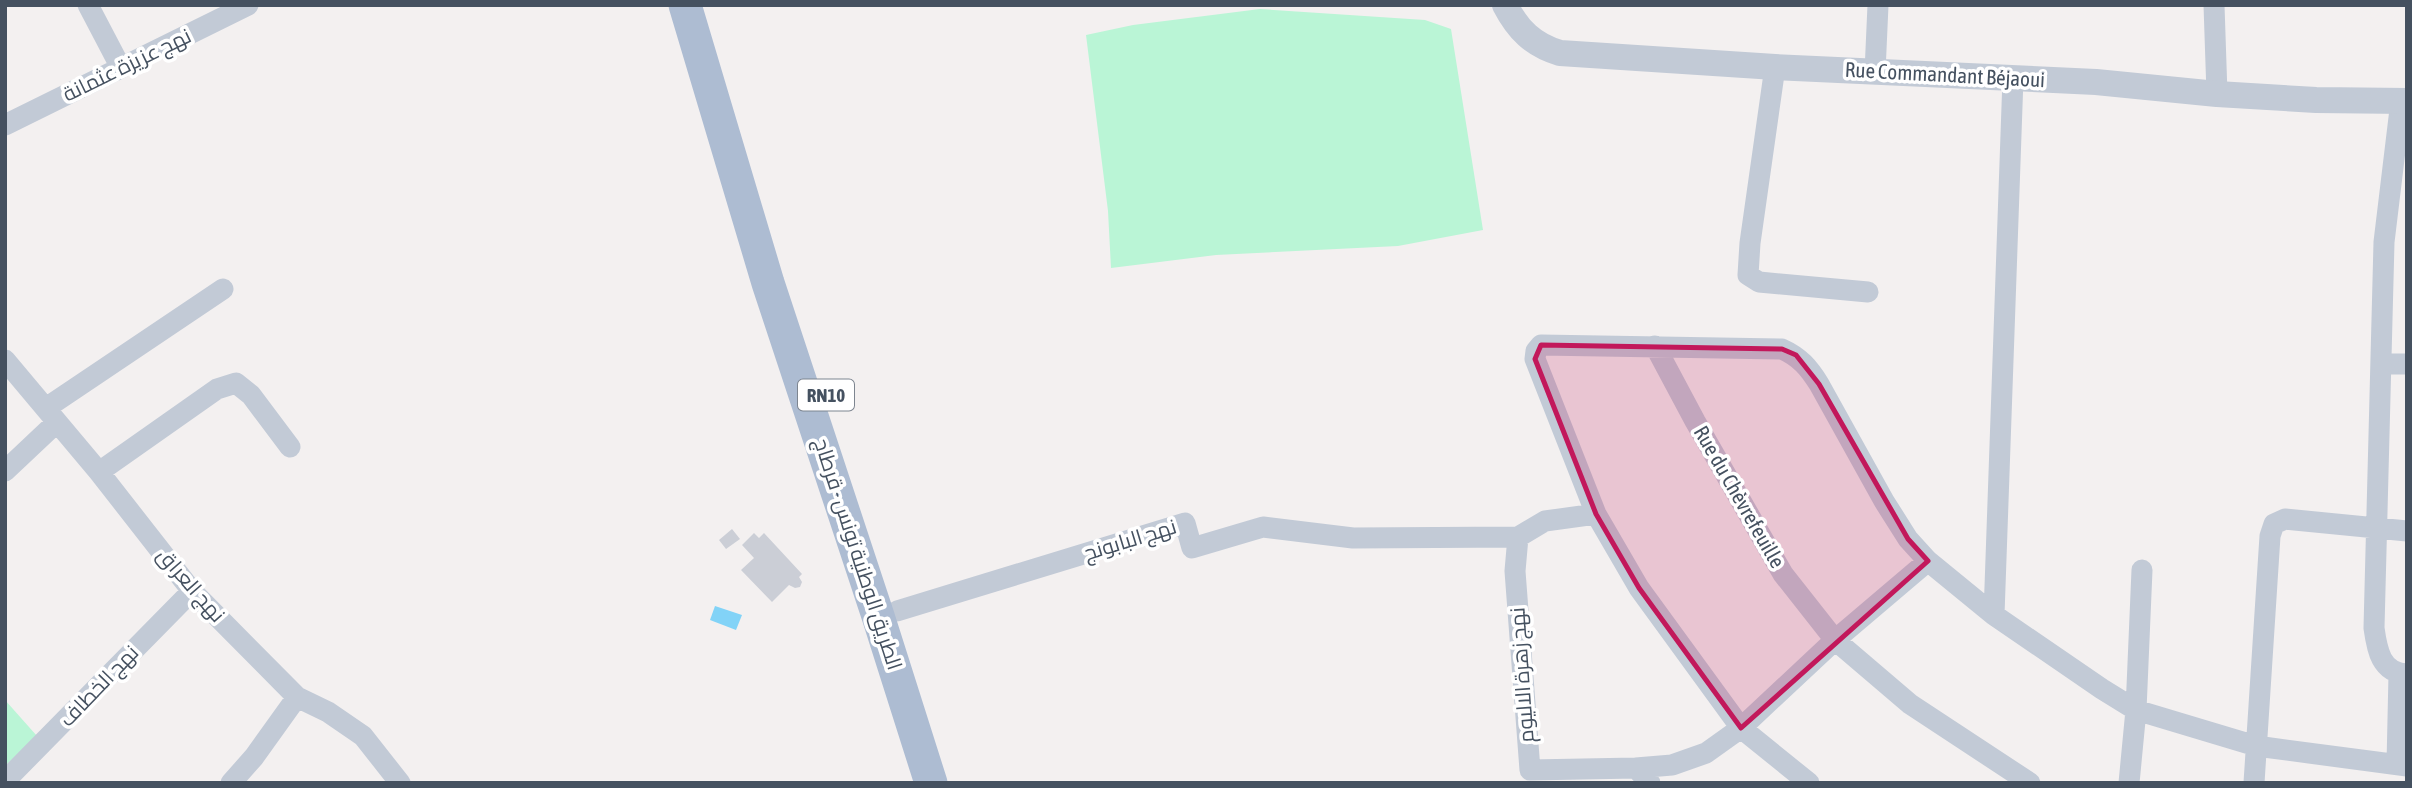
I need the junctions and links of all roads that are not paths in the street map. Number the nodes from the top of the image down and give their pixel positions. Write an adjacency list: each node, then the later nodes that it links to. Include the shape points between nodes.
1 (88, 5): 9 (street)
2 (248, 5): 9 (street, نهج عزيزة عثمانة)
3 (685, 5): 45 (main road, الطريق الوطنية تونس - قرطاج / RN10, via 768,283)
4 (709, 5): 32 (main road, الطريق الوطنية تونس - قرطاج / RN10, via 787,278)
5 (1505, 5): 8 (street, Rue Commandant Béjaoui, via 1531,40 1560,53)
6 (1878, 5): 10 (street)
7 (2214, 5): 12 (street)
8 (1775, 67): 10 (street, Rue Commandant Béjaoui); 16 (street, via 1748,275 1759,282)
9 (121, 68): 14 (street, نهج عزيزة عثمانة)
10 (1875, 72): 11 (street, Rue Commandant Béjaoui)
11 (2013, 78): 12 (street, Rue Commandant Béjaoui); 33 (street)
12 (2217, 94): 13 (street, Rue Commandant Béjaoui)
13 (2404, 101): 19 (street, via 2385,242)
14 (5, 125)
15 (223, 289): 21 (street)
16 (1868, 292)
17 (1655, 346): 25 (street, via 1541,345 1536,351 1535,359); 29 (street, via 1782,349 1796,355 1819,384 1902,530); 34 (street, Rue du Chèvrefeuille, via 1783,574)
18 (5, 360): 21 (street, نهج العراق)
19 (2382, 364): 20 (street); 26 (street)
20 (2407, 364)
21 (52, 415): 23 (street); 24 (street, نهج العراق)
22 (290, 447): 24 (street, via 251,394 236,383 227,384)
23 (5, 471)
24 (99, 472): 31 (street, نهج العراق)
25 (1596, 514): 28 (street, via 1545,521); 38 (street, via 1639,588)
26 (2378, 530): 27 (street); 35 (street, via 2377,649 2389,670); 39 (street, via 2285,519 2274,524)
27 (2407, 531)
28 (1518, 537): 32 (street, نهج البابونج, via 1353,538 1263,527 1192,548 1185,523); 41 (street, نهج زهرة الاليوم, via 1515,571 1530,770)
29 (1928, 561): 33 (street); 34 (street)
30 (2142, 570): 37 (street)
31 (192, 591): 36 (street, نهج العراق); 42 (street, نهج الخطاف)
32 (897, 611): 46 (main road, الطريق الوطنية تونس - قرطاج / RN10)
33 (1994, 615): 37 (street)
34 (1835, 640): 38 (street); 48 (street, Rue du Chèvrefeuille, via 1910,704)
35 (2403, 674): 40 (street)
36 (297, 697): 43 (street); 44 (street, نهج العراق, via 363,736)
37 (2136, 710): 39 (street); 49 (street)
38 (1741, 728): 41 (street, via 1706,753); 47 (street)
39 (2256, 746): 40 (street); 50 (street)
40 (2402, 765)
41 (1643, 775)
42 (5, 781)
43 (231, 783)
44 (400, 783)
45 (931, 783)
46 (952, 783)
47 (1809, 783)
48 (2030, 783)
49 (2129, 783)
50 (2254, 783)

